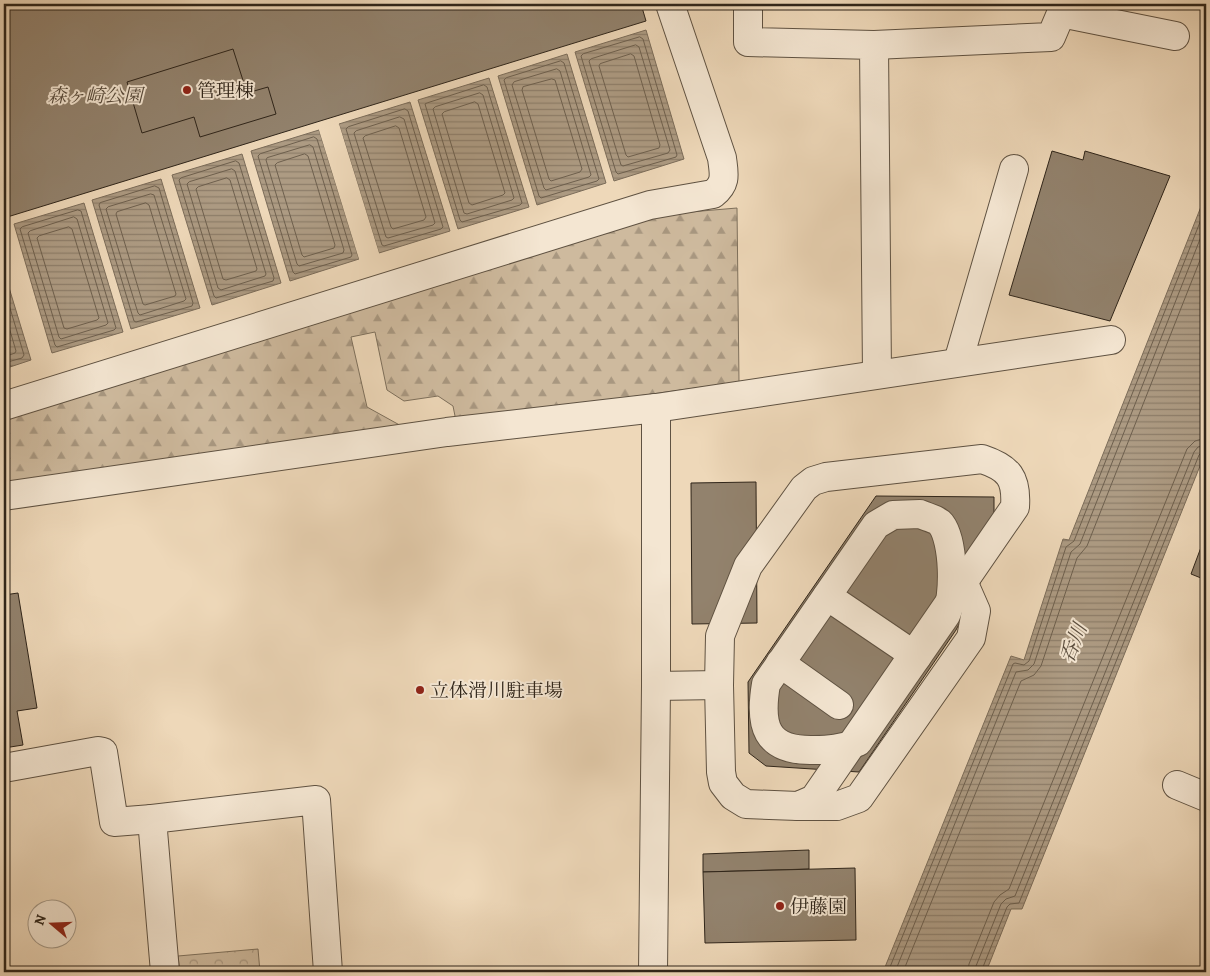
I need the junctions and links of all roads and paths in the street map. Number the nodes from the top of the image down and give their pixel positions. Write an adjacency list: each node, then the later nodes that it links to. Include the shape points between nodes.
1 (670, 4): 10 (street, via 722,158 724,177 720,188 713,194 641,208)
2 (748, 4): 5 (street, via 748,42)
3 (1063, 8): 4 (street); 5 (street, via 1050,37)
4 (1175, 36)
5 (874, 45): 9 (street)
6 (1014, 169): 8 (street)
7 (1111, 340): 8 (street)
8 (958, 362): 9 (street)
9 (877, 374): 11 (street)
10 (4, 406)
11 (656, 408): 12 (street, via 447,432); 18 (street)
12 (4, 496)
13 (950, 552): 14 (street, via 948,537 940,522 920,514 893,515 876,525); 15 (street, via 950,607); 23 (street, via 976,612 971,638 859,798 837,806)
14 (827, 596): 15 (street); 16 (street)
15 (917, 657): 16 (street, via 858,742 834,750 796,750 770,737 764,722 764,694 766,684)
16 (780, 663): 19 (street)
17 (719, 685): 18 (street); 23 (street, via 723,783 733,796 746,804); 23 (street, via 720,636 748,566 804,488 813,481 982,459 998,464 1009,475 1016,492 1015,507 814,799)
18 (656, 686): 27 (street)
19 (823, 702)
20 (4, 768): 24 (street, via 103,752 114,822)
21 (1177, 785): 22 (street)
22 (1206, 797)
23 (798, 806)
24 (152, 819): 25 (street); 26 (street, via 316,800)
25 (165, 972)
26 (328, 972)
27 (653, 972)

